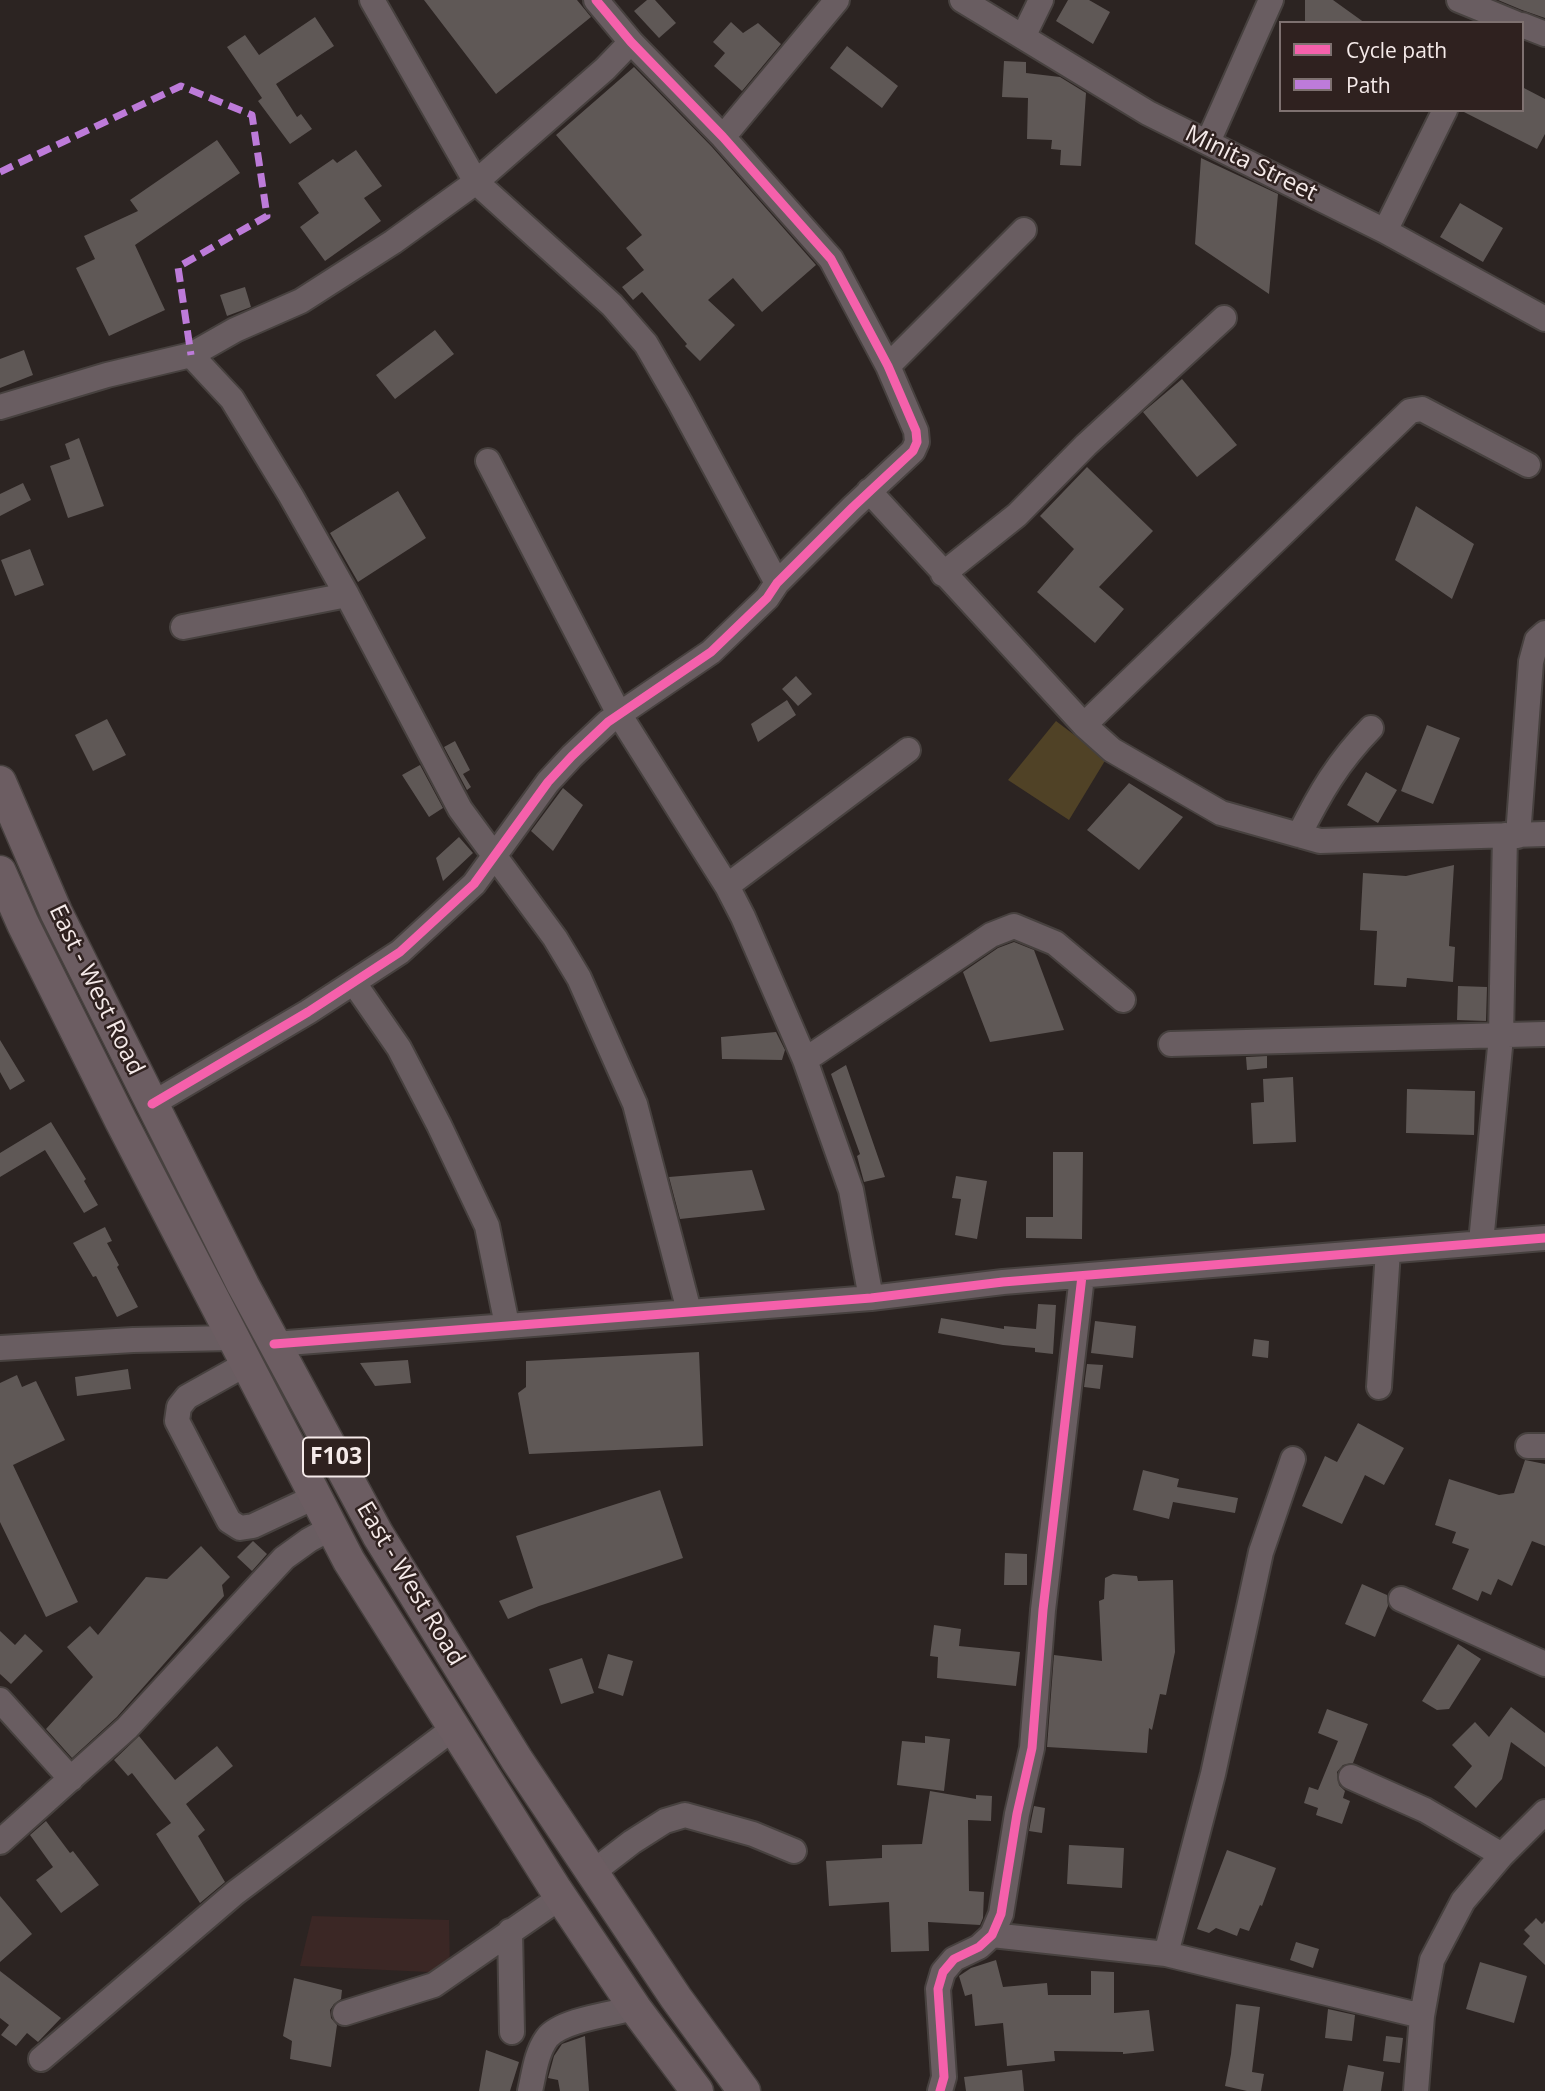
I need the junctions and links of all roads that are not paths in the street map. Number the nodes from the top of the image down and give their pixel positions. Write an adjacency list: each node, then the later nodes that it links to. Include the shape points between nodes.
1 (372, 0): 16 (street)
2 (596, 0): 12 (street)
3 (837, 0): 14 (street)
4 (962, 0): 11 (street, Minita Street)
5 (1041, 0): 11 (street)
6 (1271, 0): 15 (street)
7 (1460, 0): 8 (street)
8 (1498, 20)
9 (1524, 27): 10 (street)
10 (1545, 34)
11 (1023, 37): 15 (street, Minita Street, via 1147,113)
12 (631, 41): 14 (street); 16 (street)
13 (1444, 112): 18 (street)
14 (723, 137): 22 (street, via 831,259)
15 (1208, 142): 18 (street, Minita Street)
16 (476, 182): 21 (street, via 301,301); 28 (street, via 612,305 646,344)
17 (1024, 230): 22 (street)
18 (1385, 231): 20 (street, Minita Street)
19 (1224, 318): 27 (street, via 1017,515)
20 (1545, 319)
21 (191, 355): 23 (street, via 107,374); 29 (street, via 232,399)
22 (888, 366): 26 (street, via 917,442)
23 (0, 407)
24 (488, 461): 32 (street)
25 (1528, 465): 33 (street, via 1415,409)
26 (869, 491): 27 (street); 28 (street)
27 (943, 573): 33 (street)
28 (777, 583): 32 (street, via 711,652)
29 (347, 596): 30 (street); 40 (street, via 460,808)
30 (183, 627)
31 (1545, 633): 39 (street, via 1536,640 1531,662)
32 (620, 713): 40 (street, via 548,782); 42 (street)
33 (1084, 725): 38 (street, via 1112,750 1222,813)
34 (1371, 728): 38 (street, via 1326,783)
35 (908, 750): 42 (street)
36 (0, 782): 49 (main road, East - West Road / F103, via 56,912)
37 (1545, 834): 39 (street)
38 (1298, 835): 39 (street, via 1321,841)
39 (1512, 835): 46 (street)
40 (494, 858): 43 (street, via 474,884 400,952); 55 (street, via 555,938 579,978 635,1104)
41 (0, 872): 59 (main road, East - West Road / F103)
42 (727, 886): 48 (street)
43 (354, 983): 49 (street); 56 (street, via 399,1048 487,1226)
44 (1123, 1000): 48 (street, via 1055,943 1014,926 991,935)
45 (1545, 1034): 46 (street)
46 (1501, 1037): 47 (street); 51 (street)
47 (1171, 1044)
48 (805, 1060): 54 (street, via 851,1190)
49 (152, 1104): 57 (main road, East - West Road / F103)
50 (1545, 1238): 51 (street)
51 (1481, 1242): 52 (street)
52 (1388, 1251): 53 (street); 60 (street)
53 (1082, 1276): 54 (street); 77 (street, via 1043,1610 1032,1748 1001,1914)
54 (871, 1298): 55 (street)
55 (689, 1311): 56 (street)
56 (507, 1325): 57 (street)
57 (274, 1344): 74 (main road, East - West Road / F103, via 378,1535 517,1760)
58 (0, 1348): 59 (street, via 133,1340)
59 (239, 1351): 62 (main road, East - West Road / F103); 62 (street, via 187,1397 177,1421 229,1521 240,1528 253,1526)
60 (1378, 1387)
61 (1293, 1459): 78 (street, via 1261,1552 1213,1774)
62 (317, 1496): 63 (main road, East - West Road / F103)
63 (333, 1527): 67 (main road, East - West Road / F103, via 349,1561); 69 (street, via 284,1558 127,1728)
64 (1401, 1599): 65 (street)
65 (1545, 1664)
66 (0, 1700): 69 (street)
67 (454, 1728): 75 (main road, East - West Road / F103); 83 (street, via 235,1893)
68 (1351, 1777): 73 (street, via 1425,1810)
69 (71, 1779): 71 (street)
70 (1545, 1812): 73 (street)
71 (0, 1842)
72 (794, 1851): 74 (street, via 685,1815 665,1821)
73 (1502, 1855): 81 (street, via 1463,1901 1432,1960)
74 (593, 1872): 86 (main road, East - West Road / F103)
75 (561, 1897): 76 (street); 79 (main road, East - West Road / F103)
76 (510, 1931): 80 (street, via 434,1985); 82 (street)
77 (992, 1935): 78 (street); 87 (street, via 954,1959 943,1972 938,1989 944,2077)
78 (1166, 1954): 81 (street)
79 (635, 2008): 84 (street, via 557,2030 539,2055); 85 (main road, East - West Road / F103)
80 (345, 2013)
81 (1422, 2016): 88 (street)
82 (512, 2032)
83 (41, 2059)
84 (530, 2091)
85 (697, 2091)
86 (744, 2091)
87 (940, 2091)
88 (1416, 2091)

